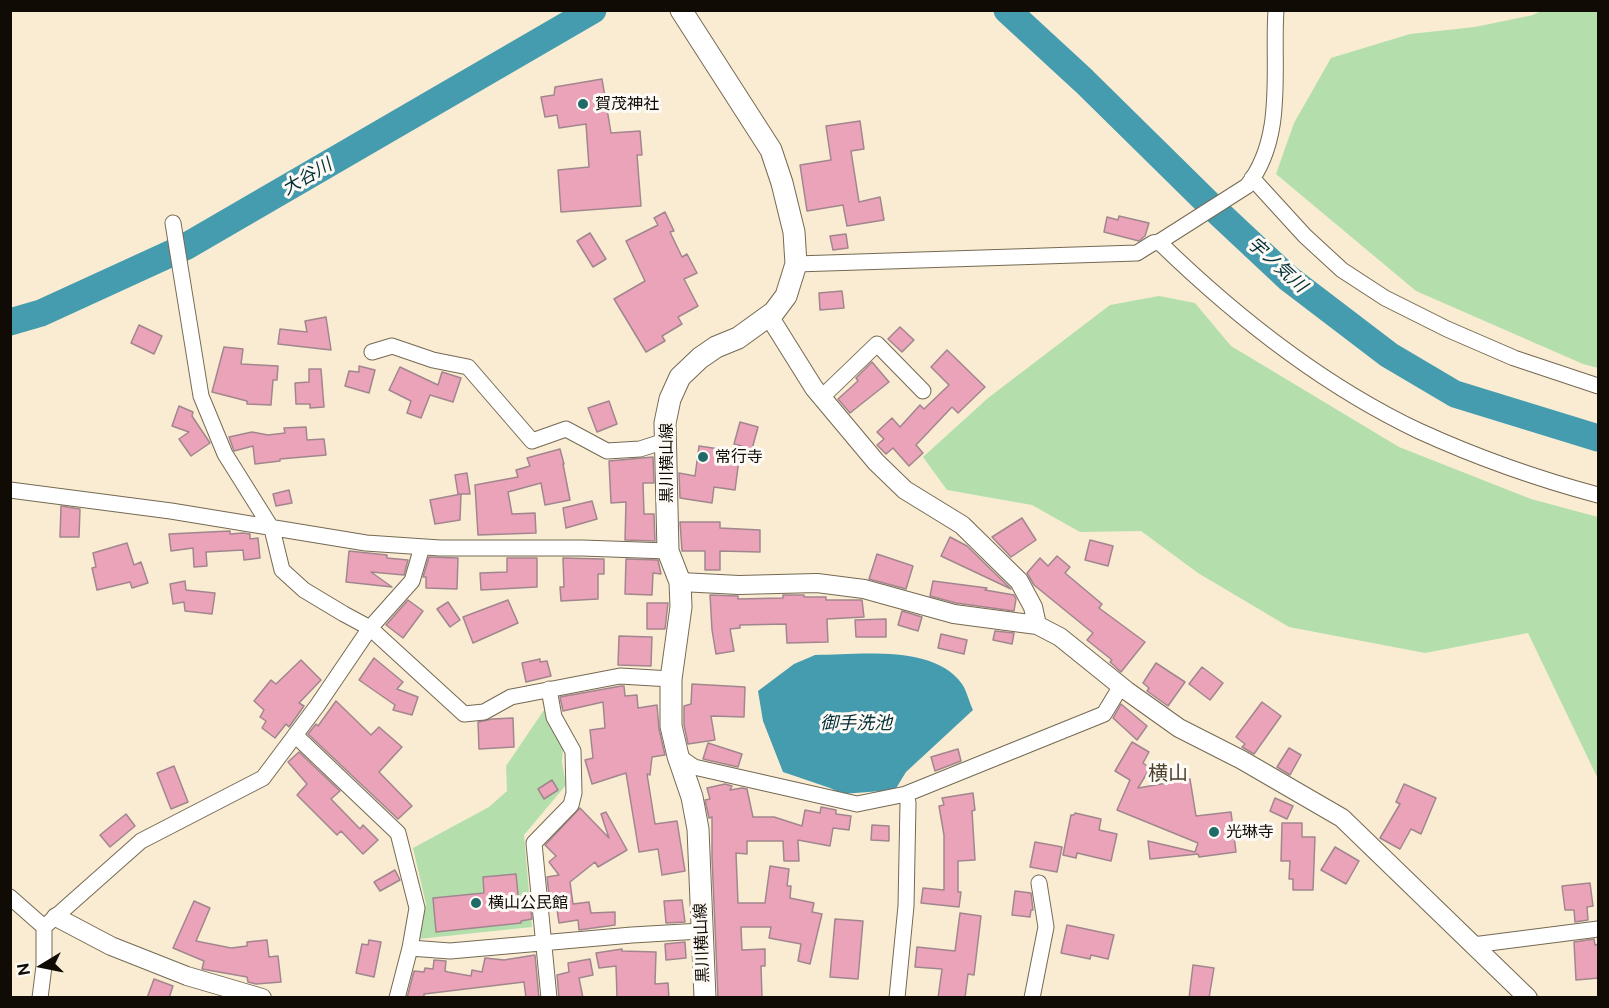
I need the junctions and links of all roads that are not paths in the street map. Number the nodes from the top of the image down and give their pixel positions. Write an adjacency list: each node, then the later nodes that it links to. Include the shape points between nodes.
1 (1276, 10): 3 (street, via 1275,96 1270,138)
2 (683, 14): 6 (main road, 黒川横山線, via 771,150 794,232)
3 (1250, 182): 5 (street); 9 (street, via 1342,270 1385,298 1514,358)
4 (174, 227): 15 (street, via 201,396 225,454)
5 (1165, 238): 6 (street, via 1137,253); 14 (street, via 1200,282 1233,310 1361,400 1479,456)
6 (796, 264): 7 (main road, 黒川横山線, via 786,296)
7 (769, 316): 11 (street); 12 (main road, 黒川横山線, via 738,338 716,347 680,377 670,399)
8 (372, 351): 12 (street, via 392,346 468,367 532,441 566,429 607,451 640,450)
9 (1599, 386)
10 (923, 392): 11 (street, via 877,344)
11 (822, 397): 19 (street, via 905,490 962,525 1019,581 1033,607)
12 (665, 441): 17 (main road, 黒川横山線)
13 (10, 490): 15 (street)
14 (1599, 495)
15 (272, 529): 16 (street); 20 (street, via 282,570 304,590)
16 (422, 547): 17 (street); 20 (street, via 412,581)
17 (668, 551): 18 (main road, 黒川横山線)
18 (680, 582): 19 (street, via 817,583 864,589 954,614); 21 (main road, 黒川横山線, via 681,607)
19 (1037, 625): 22 (street, via 1060,637)
20 (370, 628): 23 (street, via 464,714 484,712 511,697); 24 (street)
21 (671, 679): 23 (street, via 620,676); 25 (main road, 黒川横山線, via 671,726)
22 (1121, 686): 26 (street, via 1104,714); 33 (street, via 1179,728 1342,818)
23 (549, 688): 32 (street, via 554,717 573,751 574,793 571,806 534,843)
24 (295, 735): 29 (street, via 263,778 141,841); 34 (street, via 398,833 417,908)
25 (678, 756): 26 (street, via 694,767 835,801 857,804); 31 (main road, 黒川横山線, via 698,829)
26 (906, 794): 40 (street, via 906,906)
27 (1039, 883): 41 (street, via 1046,927)
28 (10, 897): 29 (street)
29 (50, 922): 35 (street); 36 (street, via 187,976)
30 (1599, 929): 33 (street)
31 (701, 931): 32 (street); 39 (main road, 黒川横山線)
32 (543, 942): 34 (street, via 450,951); 38 (street)
33 (1473, 945): 42 (street)
34 (410, 948): 37 (street)
35 (40, 998)
36 (262, 998)
37 (397, 998)
38 (549, 998)
39 (705, 998)
40 (897, 998)
41 (1032, 998)
42 (1528, 998)

